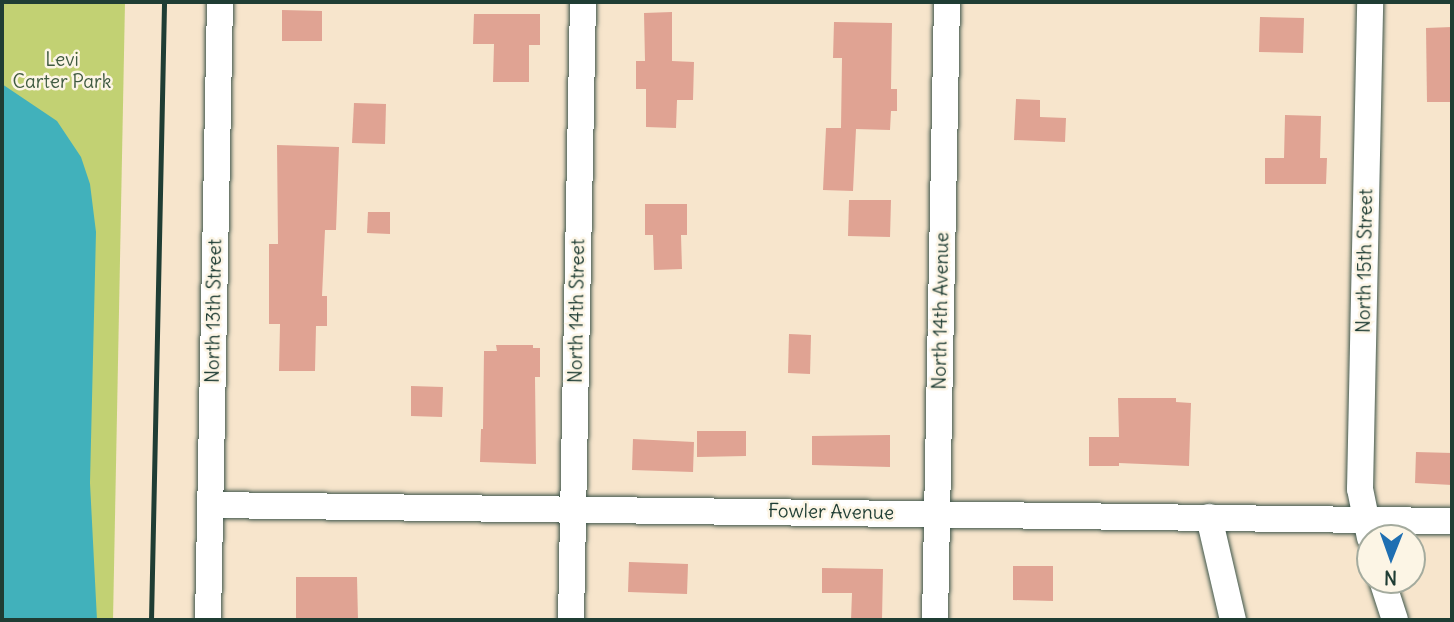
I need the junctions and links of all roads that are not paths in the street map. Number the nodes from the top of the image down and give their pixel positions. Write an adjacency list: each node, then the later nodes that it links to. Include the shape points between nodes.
1 (220, 2): 5 (street, North 13th Street)
2 (583, 2): 6 (street, North 14th Street)
3 (947, 2): 7 (street, North 14th Avenue)
4 (1370, 2): 10 (street, North 15th Street, via 1360,489)
5 (210, 505): 6 (street, Fowler Avenue); 14 (street, North 13th Street)
6 (573, 509): 7 (street, Fowler Avenue); 15 (street, North 14th Street)
7 (937, 513): 8 (street, Fowler Avenue); 16 (street, North 14th Avenue)
8 (1209, 517): 12 (street, Fowler Avenue); 17 (street)
9 (1452, 521): 11 (street, Fowler Avenue)
10 (1367, 524)
11 (1420, 524)
12 (1356, 528)
13 (1387, 594): 18 (street)
14 (208, 620)
15 (571, 620)
16 (935, 620)
17 (1233, 620)
18 (1395, 620)

